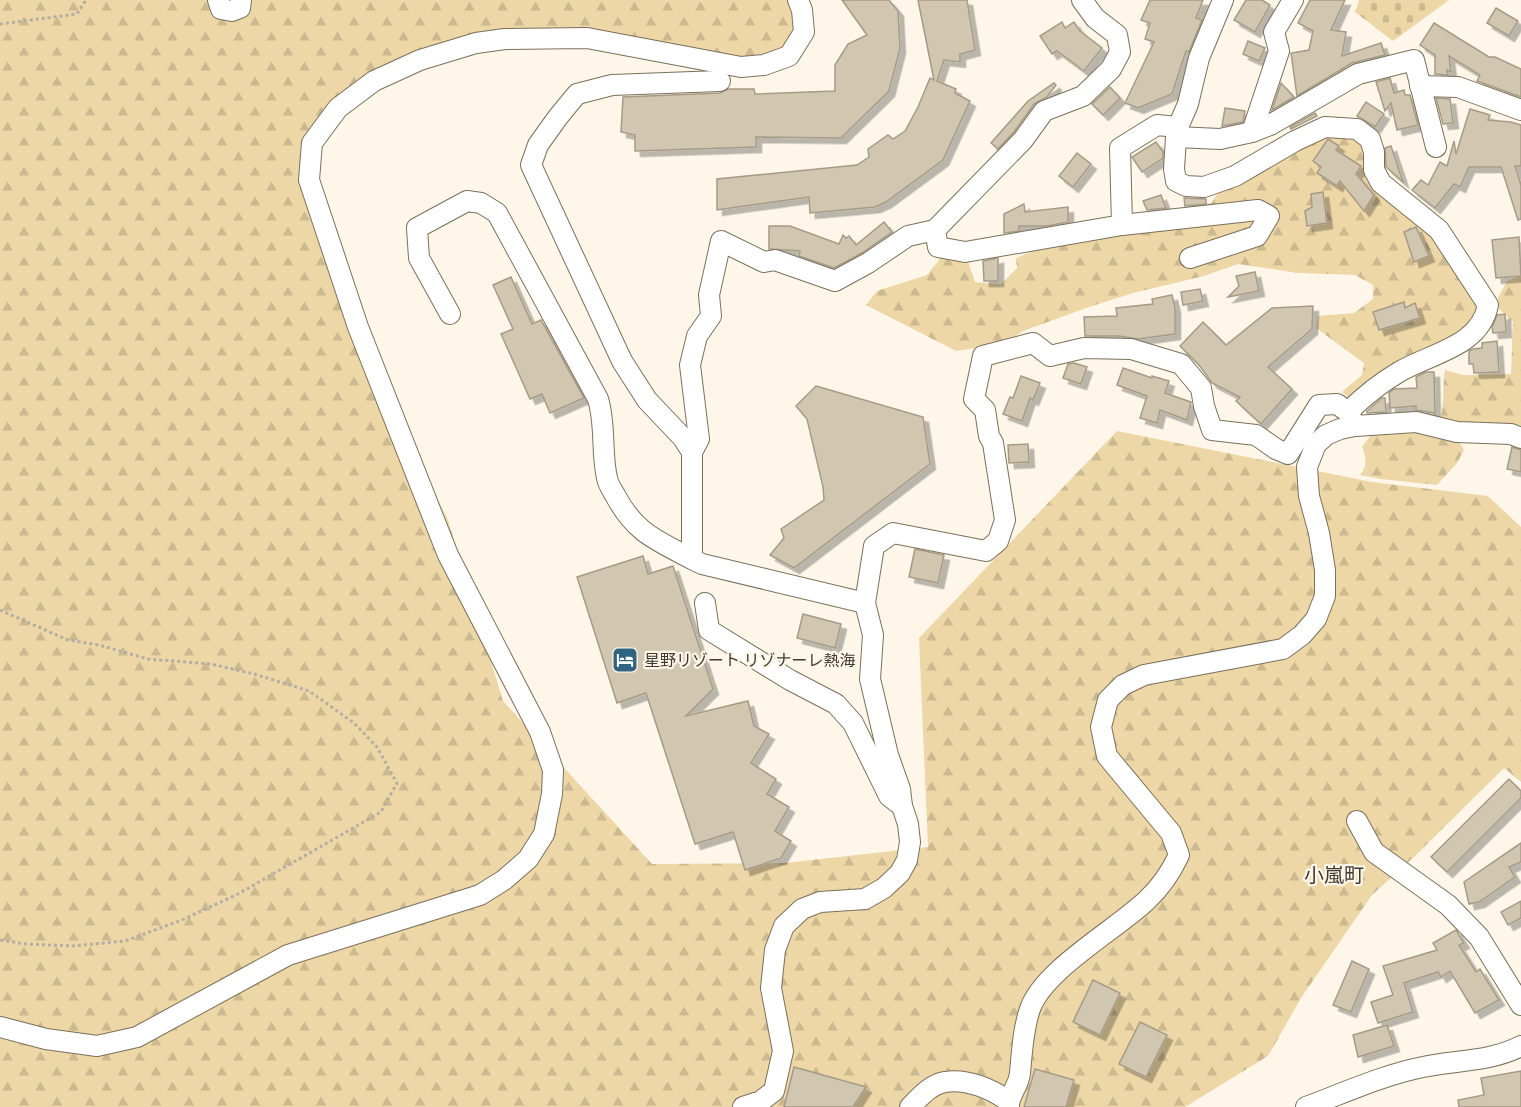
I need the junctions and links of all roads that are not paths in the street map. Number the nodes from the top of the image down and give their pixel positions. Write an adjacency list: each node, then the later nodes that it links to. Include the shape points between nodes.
1 (218, 0): 2 (street, via 221,9 232,11 240,8)
2 (241, 0)
3 (798, 0): 26 (street, via 804,32 789,56 764,65 741,67 587,38 476,43 420,60 374,81 338,108 312,143 309,180 358,327 448,555 540,732 553,770 544,834 528,860 480,895 288,955 137,1037 97,1046)
4 (1082, 0): 14 (street, via 1095,18 1118,34 1120,52 1112,69 1083,96 1044,111 1023,140)
5 (1223, 0): 10 (street, via 1199,58)
6 (1293, 0): 11 (street, via 1274,32 1279,51)
7 (720, 81): 19 (street, via 612,85 577,94 538,145 531,165 622,361 646,400)
8 (1420, 86): 9 (street, via 1458,87); 11 (street, via 1414,60 1358,74); 12 (street)
9 (1521, 110)
10 (1177, 132): 11 (street, via 1220,139); 13 (street, via 1157,124 1120,148); 17 (street, via 1176,182 1204,187 1235,176 1325,127 1357,129 1370,139 1374,170 1381,183 1439,230 1488,305 1486,318 1474,333 1457,346 1371,390)
11 (1252, 132)
12 (1436, 147)
13 (1122, 225): 14 (street, via 965,252 938,247); 15 (street, via 1258,210 1269,216 1257,236)
14 (935, 230): 19 (street, via 908,236 836,281 775,260 764,262 721,241 709,295 711,316 697,336 690,365 699,439)
15 (1190, 258)
16 (450, 314): 20 (street, via 419,258 417,228 467,201 481,203 497,213 598,399 603,416 607,480 619,503 641,531)
17 (1351, 419): 18 (street, via 1416,422 1456,432 1511,434); 22 (street, via 1337,404 1319,405 1288,454 1256,435 1212,430 1201,388 1181,364 1150,354 1131,349 1084,348 1050,356 1033,343 983,356 974,399 985,411 988,436 993,443 1005,520 998,541 986,551 893,532 874,546); 28 (street, via 1316,444 1307,466 1309,496 1325,570 1325,596 1316,619 1302,636 1283,649 1144,675 1123,685 1108,700 1101,727 1107,756 1172,833 1179,855 1168,878 1146,901 1049,979 1030,1007 1019,1083)
18 (1521, 438)
19 (692, 452): 20 (street)
20 (692, 559): 22 (street)
21 (705, 603): 23 (street, via 709,630 836,705 853,723 889,796)
22 (865, 603): 23 (street, via 873,635 870,679)
23 (902, 806): 29 (street, via 910,842 900,873 865,899 820,902 802,909 784,926 775,950 771,988 783,1051 774,1091)
24 (1357, 821): 25 (street, via 1374,852 1448,905 1479,937)
25 (1521, 1005)
26 (0, 1027)
27 (1521, 1046): 31 (street, via 1485,1059 1397,1073)
28 (1009, 1104): 30 (street, via 995,1091 963,1082 944,1082 928,1090)
29 (743, 1107)
30 (910, 1107)
31 (1306, 1107)

